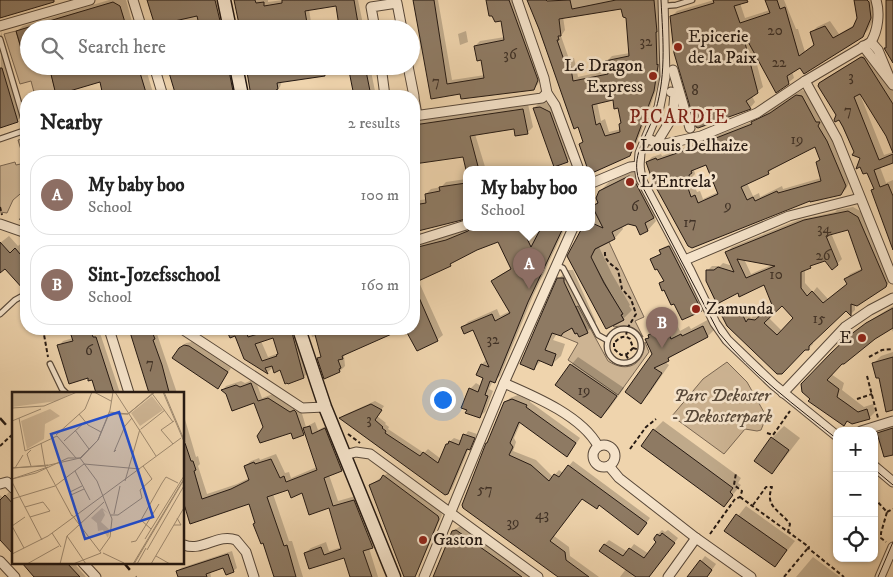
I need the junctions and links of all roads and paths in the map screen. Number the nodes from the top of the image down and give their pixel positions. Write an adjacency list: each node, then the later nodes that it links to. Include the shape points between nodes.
1 (90, 0): 9 (street)
2 (133, 0): 10 (street)
3 (224, 0): 11 (street)
4 (517, 0): 29 (street)
5 (692, 0): 7 (lane, via 676,5)
6 (876, 0): 16 (street, via 875,35)
7 (663, 3): 37 (street, via 665,77 659,108)
8 (20, 20): 14 (street)
9 (21, 20)
10 (139, 20)
11 (228, 20)
12 (373, 20): 13 (street, via 371,7 397,3)
13 (400, 20)
14 (0, 26)
15 (0, 39): 30 (lane)
16 (867, 44): 22 (street); 23 (street)
17 (673, 70): 31 (street)
18 (157, 75): 24 (street)
19 (238, 75): 25 (street)
20 (382, 75): 26 (street)
21 (410, 75): 27 (street)
22 (805, 81): 37 (street, via 757,113 701,136 680,138 665,144); 42 (street, via 837,139)
23 (892, 84)
24 (162, 90)
25 (241, 90)
26 (384, 90)
27 (413, 90)
28 (672, 92): 33 (street, via 675,93)
29 (547, 93): 32 (street, via 542,98); 39 (street, via 555,105)
30 (20, 108)
31 (685, 112): 33 (street); 34 (street)
32 (420, 115)
33 (673, 116): 36 (street)
34 (690, 128)
35 (20, 131): 38 (lane)
36 (661, 133)
37 (646, 138): 40 (street)
38 (0, 139)
39 (578, 166)
40 (639, 166): 41 (street); 50 (street, via 644,184)
41 (595, 183)
42 (860, 198): 50 (street, via 789,216); 52 (street)
43 (0, 207): 44 (path)
44 (1, 219): 46 (street)
45 (463, 226): 48 (street)
46 (20, 230)
47 (572, 231): 51 (street)
48 (420, 239)
49 (605, 252): 56 (path, via 608,262 618,270 622,289 634,304 636,316)
50 (685, 260): 75 (street, via 721,332)
51 (556, 265): 62 (lane, via 563,268 598,335); 72 (street)
52 (893, 279)
53 (20, 297): 55 (lane)
54 (893, 298): 75 (street, via 845,327)
55 (0, 314)
56 (627, 329): 61 (path); 62 (lane, via 617,330); 66 (lane, via 639,338)
57 (44, 335): 70 (path)
58 (111, 335): 74 (street)
59 (191, 335): 78 (street, via 302,408)
60 (301, 335): 78 (street)
61 (626, 337): 63 (path); 64 (path)
62 (607, 340): 63 (path); 69 (lane, via 611,358 620,363)
63 (614, 343): 67 (path, via 616,352)
64 (633, 348): 66 (path); 67 (path)
65 (893, 349): 68 (path, via 882,350)
66 (640, 350): 69 (lane)
67 (626, 355): 69 (path)
68 (869, 357)
69 (630, 362)
70 (50, 364): 73 (lane)
71 (867, 376): 76 (path)
72 (504, 382): 89 (street, via 559,410 592,435); 104 (street)
73 (65, 392)
74 (129, 392)
75 (783, 393): 86 (street)
76 (872, 394): 77 (path); 82 (path)
77 (857, 399)
78 (325, 407): 92 (street)
79 (790, 411): 84 (path, via 773,435)
80 (656, 419): 90 (path)
81 (893, 421): 82 (street)
82 (880, 425): 83 (street)
83 (874, 427)
84 (767, 432)
85 (348, 433): 91 (path, via 366,446)
86 (833, 433)
87 (12, 435): 88 (path, bridge)
88 (0, 446)
89 (598, 446): 93 (street, via 593,452 594,461 600,467); 93 (street, via 607,445 614,450 615,457)
90 (630, 449)
91 (370, 454): 92 (street, via 356,452); 104 (street)
92 (345, 455): 116 (street)
93 (609, 466): 107 (street, via 619,478)
94 (878, 469): 96 (street)
95 (736, 474): 99 (path, via 734,485 742,491)
96 (893, 482)
97 (0, 484): 98 (street, via 8,482)
98 (12, 487)
99 (740, 496): 101 (path); 106 (path)
100 (878, 502): 103 (path)
101 (752, 506): 105 (path); 105 (path, via 766,487 772,486 770,499 790,524)
102 (893, 509): 103 (path)
103 (887, 512): 109 (path, via 881,538)
104 (450, 513): 117 (street); 118 (street)
105 (788, 532): 110 (path)
106 (710, 534)
107 (696, 538): 119 (street); 120 (street)
108 (185, 544): 115 (street, via 198,547 224,538 236,540 246,552)
109 (893, 546): 123 (street)
110 (808, 548): 121 (path); 122 (path)
111 (0, 561): 113 (street)
112 (84, 564): 114 (street)
113 (15, 577)
114 (96, 577)
115 (254, 577)
116 (394, 577)
117 (424, 577)
118 (538, 577)
119 (668, 577)
120 (751, 577)
121 (784, 577)
122 (844, 577)
123 (880, 577)

